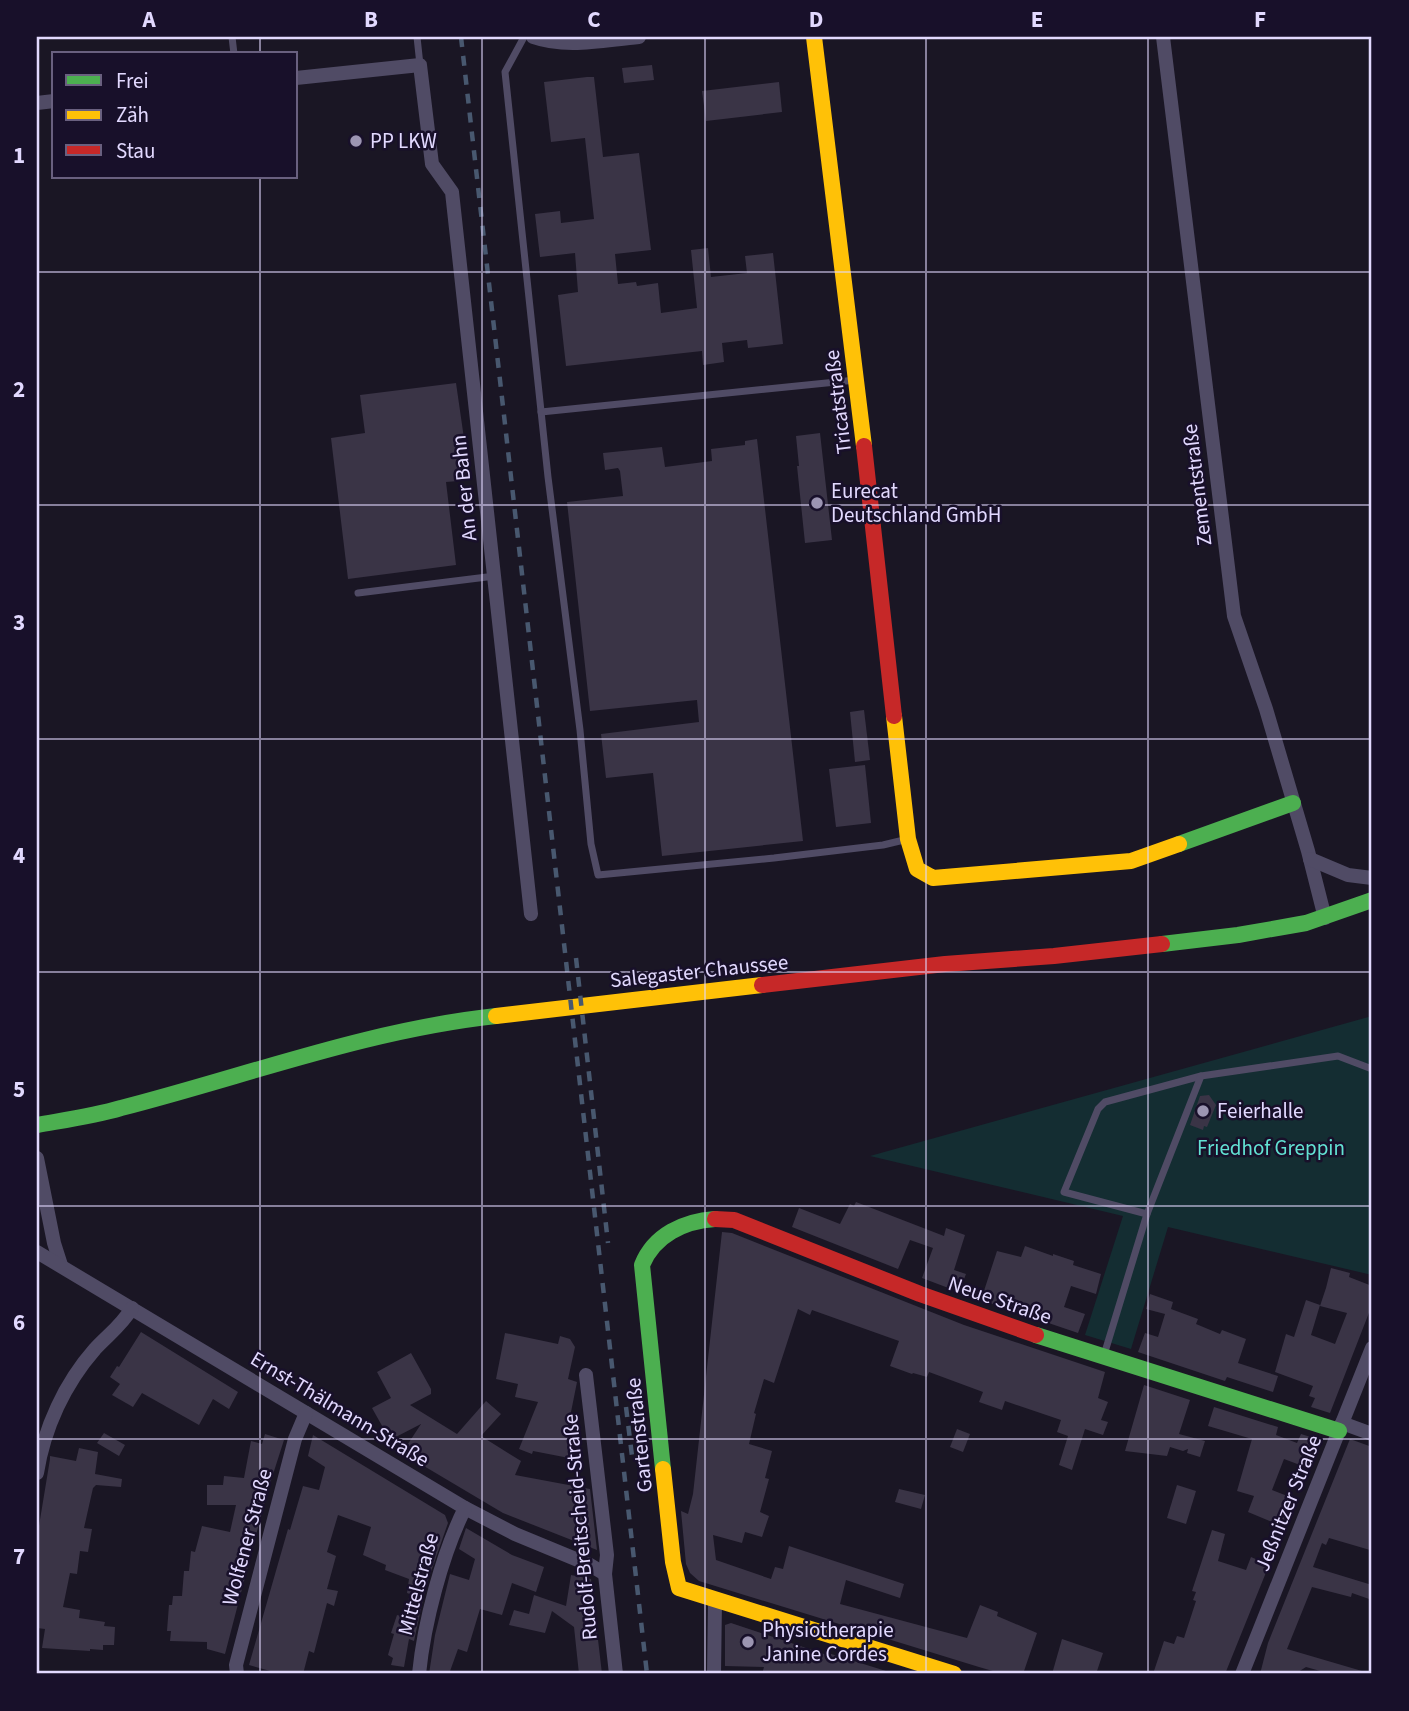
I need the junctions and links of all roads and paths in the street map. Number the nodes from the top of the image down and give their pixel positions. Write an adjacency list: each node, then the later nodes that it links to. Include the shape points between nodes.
1 (417, 37): 7 (lane)
2 (524, 37): 10 (lane, via 505,72)
3 (533, 37): 4 (street, via 566,43)
4 (639, 37)
5 (814, 37): 9 (street, Tricatstraße)
6 (1163, 37): 13 (street, Zementstraße, via 1234,616)
7 (420, 65): 8 (street); 11 (street, An der Bahn, via 432,164 453,191)
8 (298, 78)
9 (856, 380): 10 (lane); 14 (street, Tricatstraße)
10 (541, 412): 14 (lane, via 598,875)
11 (495, 576): 12 (lane); 18 (street, An der Bahn)
12 (358, 593)
13 (1293, 803): 14 (street, Tricatstraße, via 1131,861 933,878 917,869); 15 (street, Zementstraße)
14 (908, 839)
15 (1310, 859): 16 (street, via 1348,875); 19 (street, Zementstraße)
16 (1372, 878)
17 (1372, 900): 19 (street, Salegaster Chaussee)
18 (531, 914)
19 (1325, 918): 22 (street, Salegaster Chaussee, via 1238,935 440,1022 119,1108)
20 (1372, 1069): 21 (lane, via 1338,1056)
21 (1200, 1076): 25 (lane); 25 (lane, via 1105,1102 1064,1192)
22 (37, 1125)
23 (37, 1158): 24 (street)
24 (41, 1207): 28 (street)
25 (1147, 1214): 31 (lane)
26 (654, 1242): 31 (street, Neue Straße, via 693,1222 734,1220 920,1294); 39 (street, Gartenstraße, via 644,1253 642,1265 673,1562 679,1588)
27 (37, 1251): 28 (street, Ernst-Thälmann-Straße)
28 (61, 1265): 29 (street, Ernst-Thälmann-Straße)
29 (132, 1308): 33 (street, Ernst-Thälmann-Straße); 36 (street, via 95,1349 65,1393 44,1441)
30 (1372, 1348): 34 (street, Jeßnitzer Straße)
31 (1103, 1357): 34 (street, Neue Straße)
32 (586, 1375): 38 (street, Rudolf-Breitscheid-Straße, via 607,1555)
33 (306, 1413): 37 (street, Ernst-Thälmann-Straße); 40 (street, Wolfener Straße, via 270,1532)
34 (1340, 1427): 35 (street, Neue Straße); 45 (street, Jeßnitzer Straße)
35 (1372, 1434)
36 (37, 1473)
37 (465, 1508): 38 (street, Ernst-Thälmann-Straße); 41 (street, Mittelstraße, via 426,1624)
38 (605, 1574): 42 (street, Rudolf-Breitscheid-Straße)
39 (715, 1601): 43 (street); 44 (street)
40 (237, 1674)
41 (419, 1674)
42 (616, 1674)
43 (714, 1674)
44 (954, 1674)
45 (1242, 1674)

